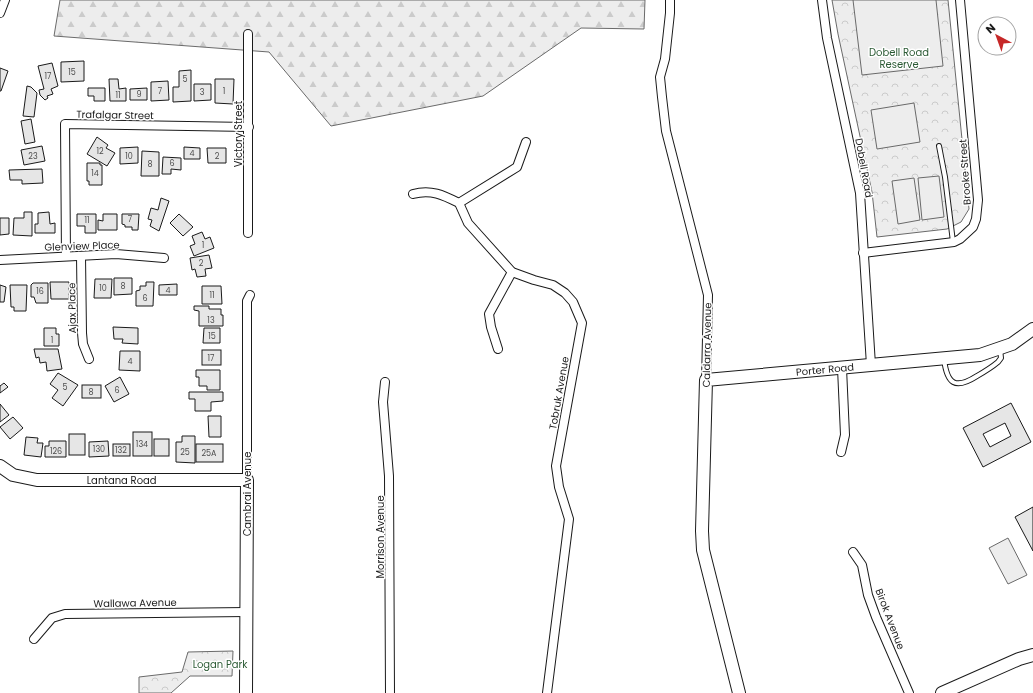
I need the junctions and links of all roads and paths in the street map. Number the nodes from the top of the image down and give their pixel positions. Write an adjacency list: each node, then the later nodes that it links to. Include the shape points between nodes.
1 (5, 0): 5 (street)
2 (670, 0): 28 (street, Caldarra Avenue, via 665,59 660,77 666,131 708,295)
3 (822, 0): 14 (street, Dobell Road, via 827,38 860,193)
4 (960, 0): 13 (street, Brooke Street, via 978,200 973,227)
5 (0, 13)
6 (248, 34): 7 (street, Victory Street)
7 (249, 127): 12 (street, Victory Street); 15 (street, Trafalgar Street, via 65,124)
8 (526, 142): 11 (street, via 517,168)
9 (939, 146): 13 (lane)
10 (413, 194): 11 (street, via 424,191 440,194)
11 (459, 203): 19 (street, Tobruk Avenue, via 468,223)
12 (248, 233)
13 (954, 242): 14 (street)
14 (863, 253): 26 (street, Dobell Road)
15 (66, 256): 16 (street, Glenview Place); 18 (street, Glenview Place)
16 (81, 256): 17 (street, Glenview Place, via 116,254); 24 (street, Ajax Place, via 82,332 83,344)
17 (164, 258)
18 (0, 260)
19 (512, 272): 22 (street, via 489,314); 39 (street, Tobruk Avenue, via 553,285 565,293 573,302 582,324 556,466 559,487 569,519)
20 (250, 295): 32 (street, Cambrai Avenue, via 247,301)
21 (1033, 329): 23 (street, Porter Road)
22 (498, 348)
23 (1000, 349): 25 (street, Porter Road); 25 (lane, via 1001,358 998,362 962,384 954,383 948,378)
24 (89, 359)
25 (944, 359): 26 (street, Porter Road)
26 (870, 366): 27 (street, Porter Road)
27 (842, 368): 28 (street, Porter Road); 30 (street, via 845,435)
28 (706, 380): 40 (street, Caldarra Avenue, via 702,531 704,550)
29 (386, 382): 38 (street, Morrison Avenue, via 383,402 389,476)
30 (841, 452)
31 (1, 469): 32 (street, Lantana Road, via 19,478 37,480)
32 (247, 480): 34 (street, Cambrai Avenue)
33 (854, 552): 41 (street, Birok Avenue, via 862,565 868,595 876,617)
34 (246, 612): 35 (street, Wallawa Avenue, via 65,614 52,618); 37 (street, Cambrai Avenue)
35 (34, 639)
36 (1033, 655): 42 (street)
37 (246, 693)
38 (390, 693)
39 (547, 693)
40 (739, 693)
41 (909, 693)
42 (942, 693)

